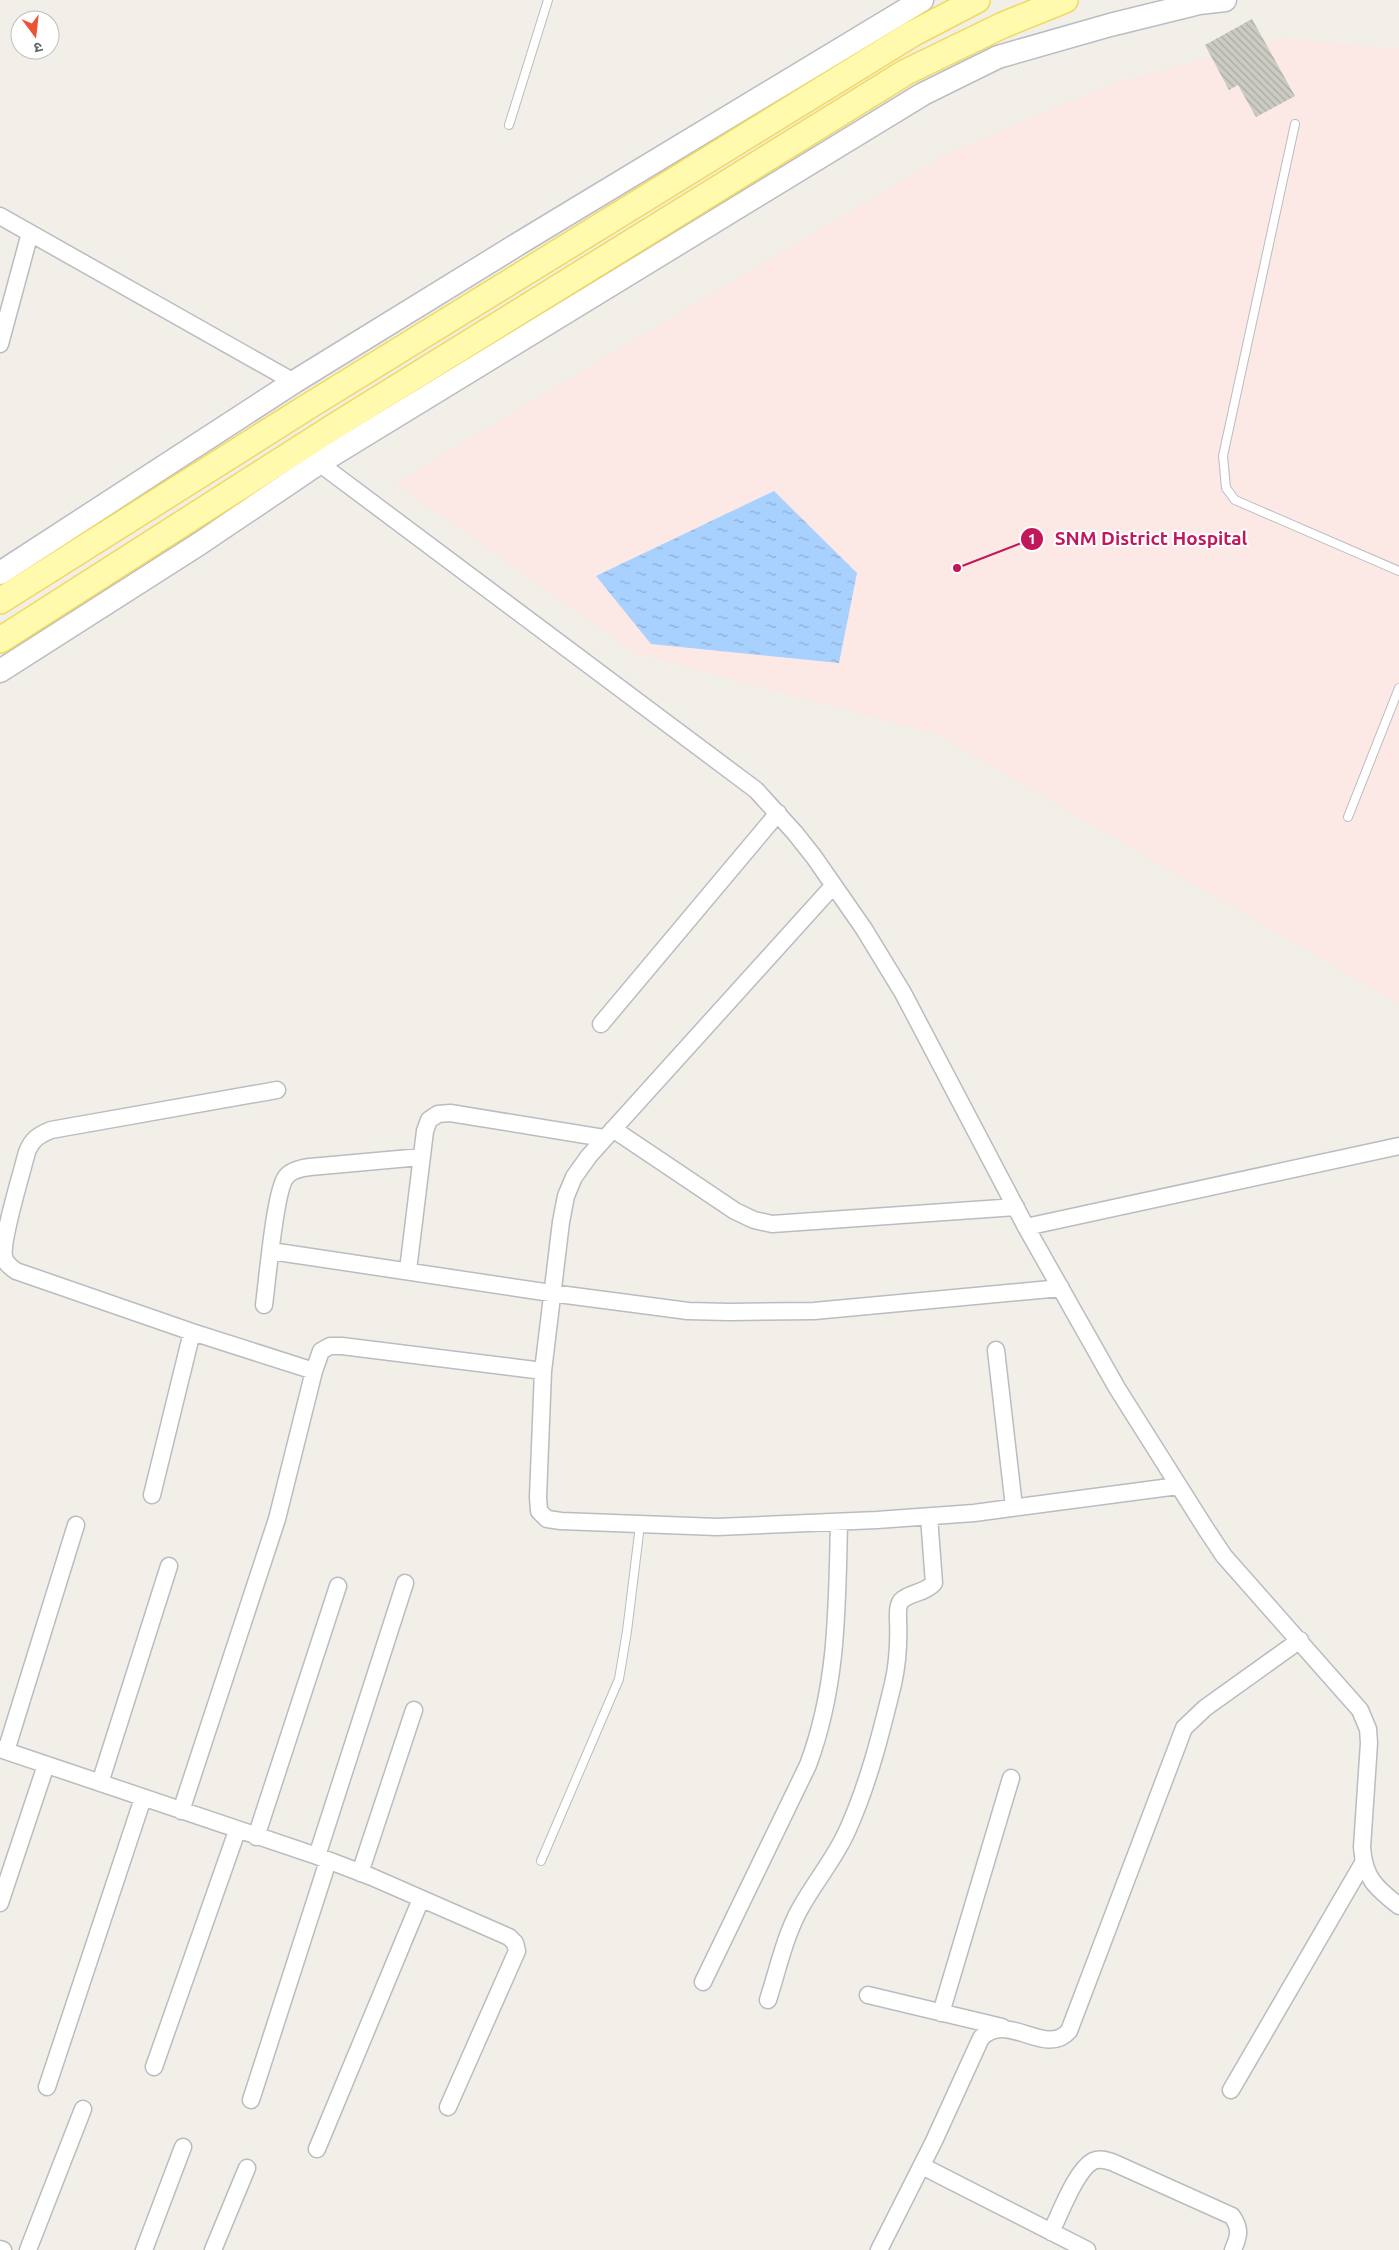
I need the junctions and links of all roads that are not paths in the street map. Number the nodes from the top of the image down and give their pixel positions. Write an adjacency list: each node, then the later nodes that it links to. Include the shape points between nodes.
1 (548, 0): 7 (lane)
2 (922, 0): 11 (main road)
3 (977, 0): 15 (main road, via 904,39 312,404)
4 (1065, 0): 16 (main road, via 1003,25 906,72 338,424)
5 (1225, 0): 12 (main road, via 1199,3 1119,23 998,57 923,94)
6 (1294, 124): 13 (lane, via 1223,456 1226,488 1235,500)
7 (508, 125)
8 (0, 216): 9 (street)
9 (30, 233): 10 (street); 11 (street)
10 (0, 344)
11 (294, 382): 14 (main road)
12 (320, 463): 17 (main road); 19 (street, via 756,790)
13 (1399, 572)
14 (0, 573)
15 (0, 601)
16 (0, 640)
17 (0, 671)
18 (1399, 688): 20 (lane)
19 (778, 813): 21 (street); 22 (street)
20 (1348, 817)
21 (833, 886): 24 (street); 27 (street, via 903,993)
22 (602, 1024)
23 (277, 1090): 28 (street, via 51,1130 39,1135 30,1144)
24 (609, 1134): 26 (street, via 438,1114 429,1120); 27 (street, via 735,1211 772,1224); 33 (street, via 588,1156 566,1196)
25 (1399, 1146): 29 (street)
26 (421, 1157): 30 (street, via 310,1166 286,1175 279,1193); 31 (street)
27 (1016, 1208): 29 (street)
28 (6, 1210): 35 (street, via 4,1259 16,1271)
29 (1026, 1227): 32 (street)
30 (272, 1251): 31 (street); 34 (street)
31 (408, 1270): 33 (street)
32 (1061, 1288): 33 (street, via 814,1311 749,1312 688,1311); 39 (street, via 1117,1388)
33 (551, 1293): 38 (street)
34 (264, 1306)
35 (192, 1332): 37 (street); 40 (street)
36 (996, 1350): 41 (street)
37 (314, 1371): 38 (street, via 321,1351 330,1346 342,1346); 56 (street, via 277,1519)
38 (543, 1371): 45 (street, via 539,1511 547,1519 554,1520)
39 (1178, 1486): 41 (street); 49 (street, via 1224,1556)
40 (152, 1495)
41 (1014, 1508): 42 (street)
42 (929, 1517): 43 (street); 68 (street, via 934,1583 928,1590 900,1602 897,1667 870,1776 834,1858 793,1923)
43 (839, 1522): 45 (street, via 756,1526); 66 (street, via 835,1647 818,1739)
44 (76, 1525): 51 (street)
45 (640, 1525): 60 (lane, via 618,1679)
46 (169, 1566): 54 (street)
47 (406, 1583): 59 (street)
48 (338, 1586): 58 (street)
49 (1300, 1640): 61 (street, via 1360,1710 1368,1729); 70 (street, via 1205,1708 1184,1728 1064,2037 1054,2040)
50 (414, 1710): 62 (street)
51 (3, 1750): 52 (street)
52 (46, 1765): 54 (street); 64 (street)
53 (1011, 1778): 69 (street)
54 (100, 1783): 55 (street)
55 (143, 1798): 56 (street); 72 (street)
56 (181, 1811): 57 (street)
57 (237, 1831): 58 (street); 71 (street)
58 (256, 1837): 59 (street)
59 (322, 1858): 62 (street); 74 (street)
60 (541, 1861)
61 (1363, 1863): 65 (street, via 1368,1877); 73 (street)
62 (360, 1873): 63 (street)
63 (421, 1899): 75 (street, via 509,1937 517,1951); 78 (street)
64 (0, 1902)
65 (1399, 1906)
66 (703, 1982)
67 (868, 1995): 69 (street)
68 (768, 2000)
69 (941, 2013): 70 (street)
70 (1006, 2028): 79 (street, via 987,2032 982,2038)
71 (154, 2067)
72 (46, 2087)
73 (1231, 2090)
74 (251, 2100)
75 (448, 2106)
76 (83, 2110): 82 (street)
77 (183, 2147): 83 (street)
78 (317, 2149)
79 (922, 2166): 81 (street); 85 (street)
80 (247, 2168): 84 (street)
81 (1051, 2232): 86 (street); 87 (street, via 1082,2170 1093,2161 1102,2159 1232,2216 1239,2225)
82 (28, 2250)
83 (144, 2250)
84 (213, 2250)
85 (879, 2250)
86 (1087, 2250)
87 (1234, 2250)

